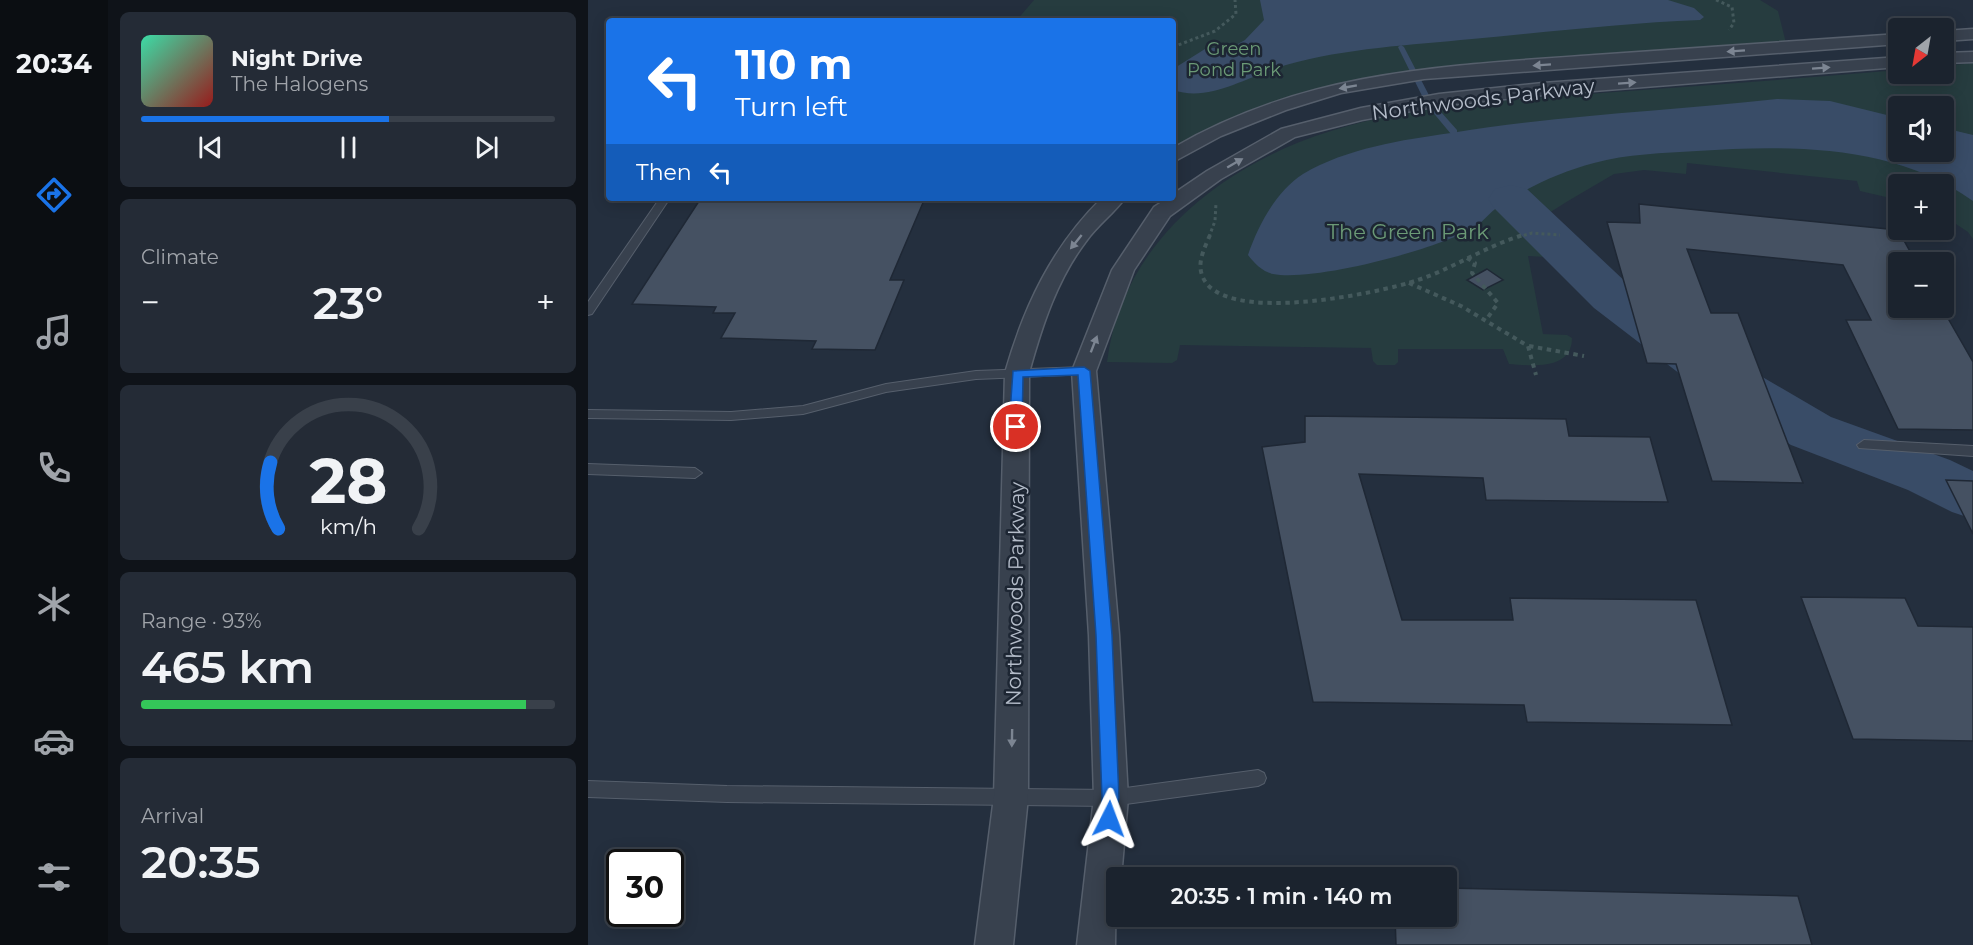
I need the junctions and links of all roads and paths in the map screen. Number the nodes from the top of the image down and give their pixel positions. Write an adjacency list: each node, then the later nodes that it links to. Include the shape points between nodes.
1 (1235, 0): 5 (path, via 1236,14 1216,33)
2 (1973, 34): 3 (street)
3 (1954, 35)
4 (1888, 40): 9 (street, Northwoods Parkway, one-way to 9, via 1424,73 1338,88 1279,106 1214,132)
5 (1176, 46)
6 (1973, 57): 7 (street)
7 (1954, 58)
8 (1888, 63): 11 (street, Northwoods Parkway, one-way to 8, via 1288,133 1383,110 1543,89)
9 (1176, 154)
10 (1176, 171): 11 (street)
11 (1208, 190): 16 (path, via 1216,202 1217,217 1202,255 1201,275 1214,293 1226,299 1304,301); 21 (street, Northwoods Parkway, one-way to 11, via 1123,270 1162,212)
12 (663, 201): 17 (lane)
13 (1111, 201): 22 (street, Northwoods Parkway, one-way to 22, via 1072,244 1054,273 1029,326)
14 (1560, 235): 15 (path, via 1529,234)
15 (1467, 258): 16 (path); 18 (path, via 1475,263 1475,279 1498,303)
16 (1408, 283): 18 (path)
17 (588, 311)
18 (1486, 320): 19 (path)
19 (1528, 346): 20 (path); 23 (path)
20 (1584, 356)
21 (1084, 371): 22 (lane); 32 (street, Northwoods Parkway, via 1104,635)
22 (1017, 374): 24 (lane, via 976,375 886,388 803,410 731,416); 31 (street, Northwoods Parkway, one-way to 31)
23 (1536, 375)
24 (588, 414)
25 (1864, 445): 26 (lane)
26 (1973, 451)
27 (588, 469): 28 (lane)
28 (695, 473)
29 (1258, 778): 32 (lane)
30 (588, 789): 31 (lane)
31 (1011, 797): 32 (lane); 33 (street, Northwoods Parkway)
32 (1111, 798): 34 (street, Northwoods Parkway)
33 (994, 945)
34 (1096, 945)

